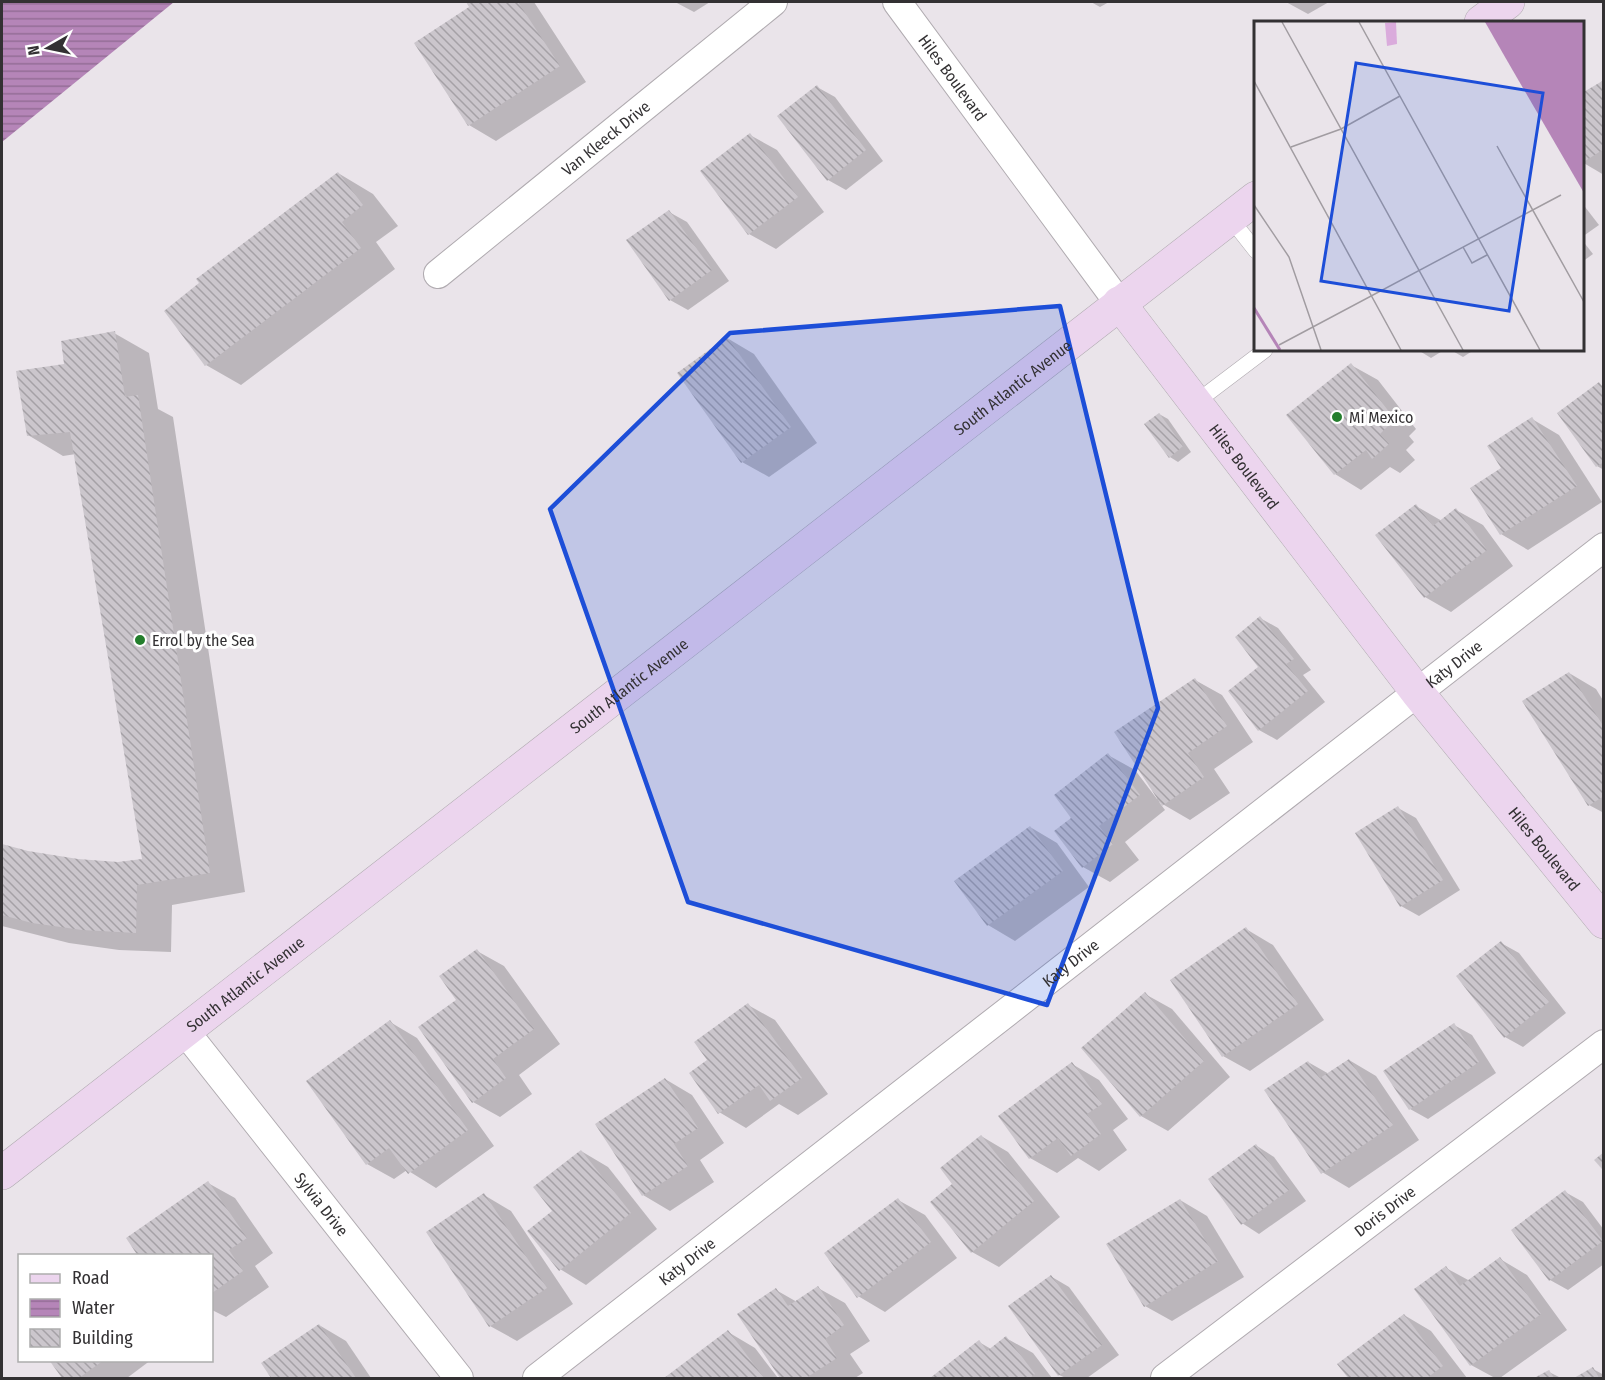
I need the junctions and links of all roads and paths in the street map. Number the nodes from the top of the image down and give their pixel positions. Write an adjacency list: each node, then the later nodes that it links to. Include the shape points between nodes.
1 (773, 2): 8 (street, Van Kleeck Drive)
2 (897, 2): 9 (street, Hiles Boulevard)
3 (1508, 2): 4 (street)
4 (1482, 21)
5 (1254, 200): 6 (street, South Atlantic Avenue)
6 (1230, 218): 7 (lane); 9 (street, South Atlantic Avenue)
7 (1254, 248)
8 (438, 274)
9 (1119, 303): 11 (street, Hiles Boulevard); 15 (street, South Atlantic Avenue)
10 (1264, 351): 11 (lane)
11 (1196, 403): 13 (street, Hiles Boulevard)
12 (1604, 547): 13 (street, Katy Drive)
13 (1417, 692): 14 (street, Hiles Boulevard); 19 (street, Katy Drive)
14 (1604, 922)
15 (184, 1030): 17 (street, South Atlantic Avenue); 18 (street, Sylvia Drive)
16 (1604, 1044): 20 (street, Doris Drive)
17 (2, 1173)
18 (459, 1378)
19 (537, 1378)
20 (1165, 1378)

